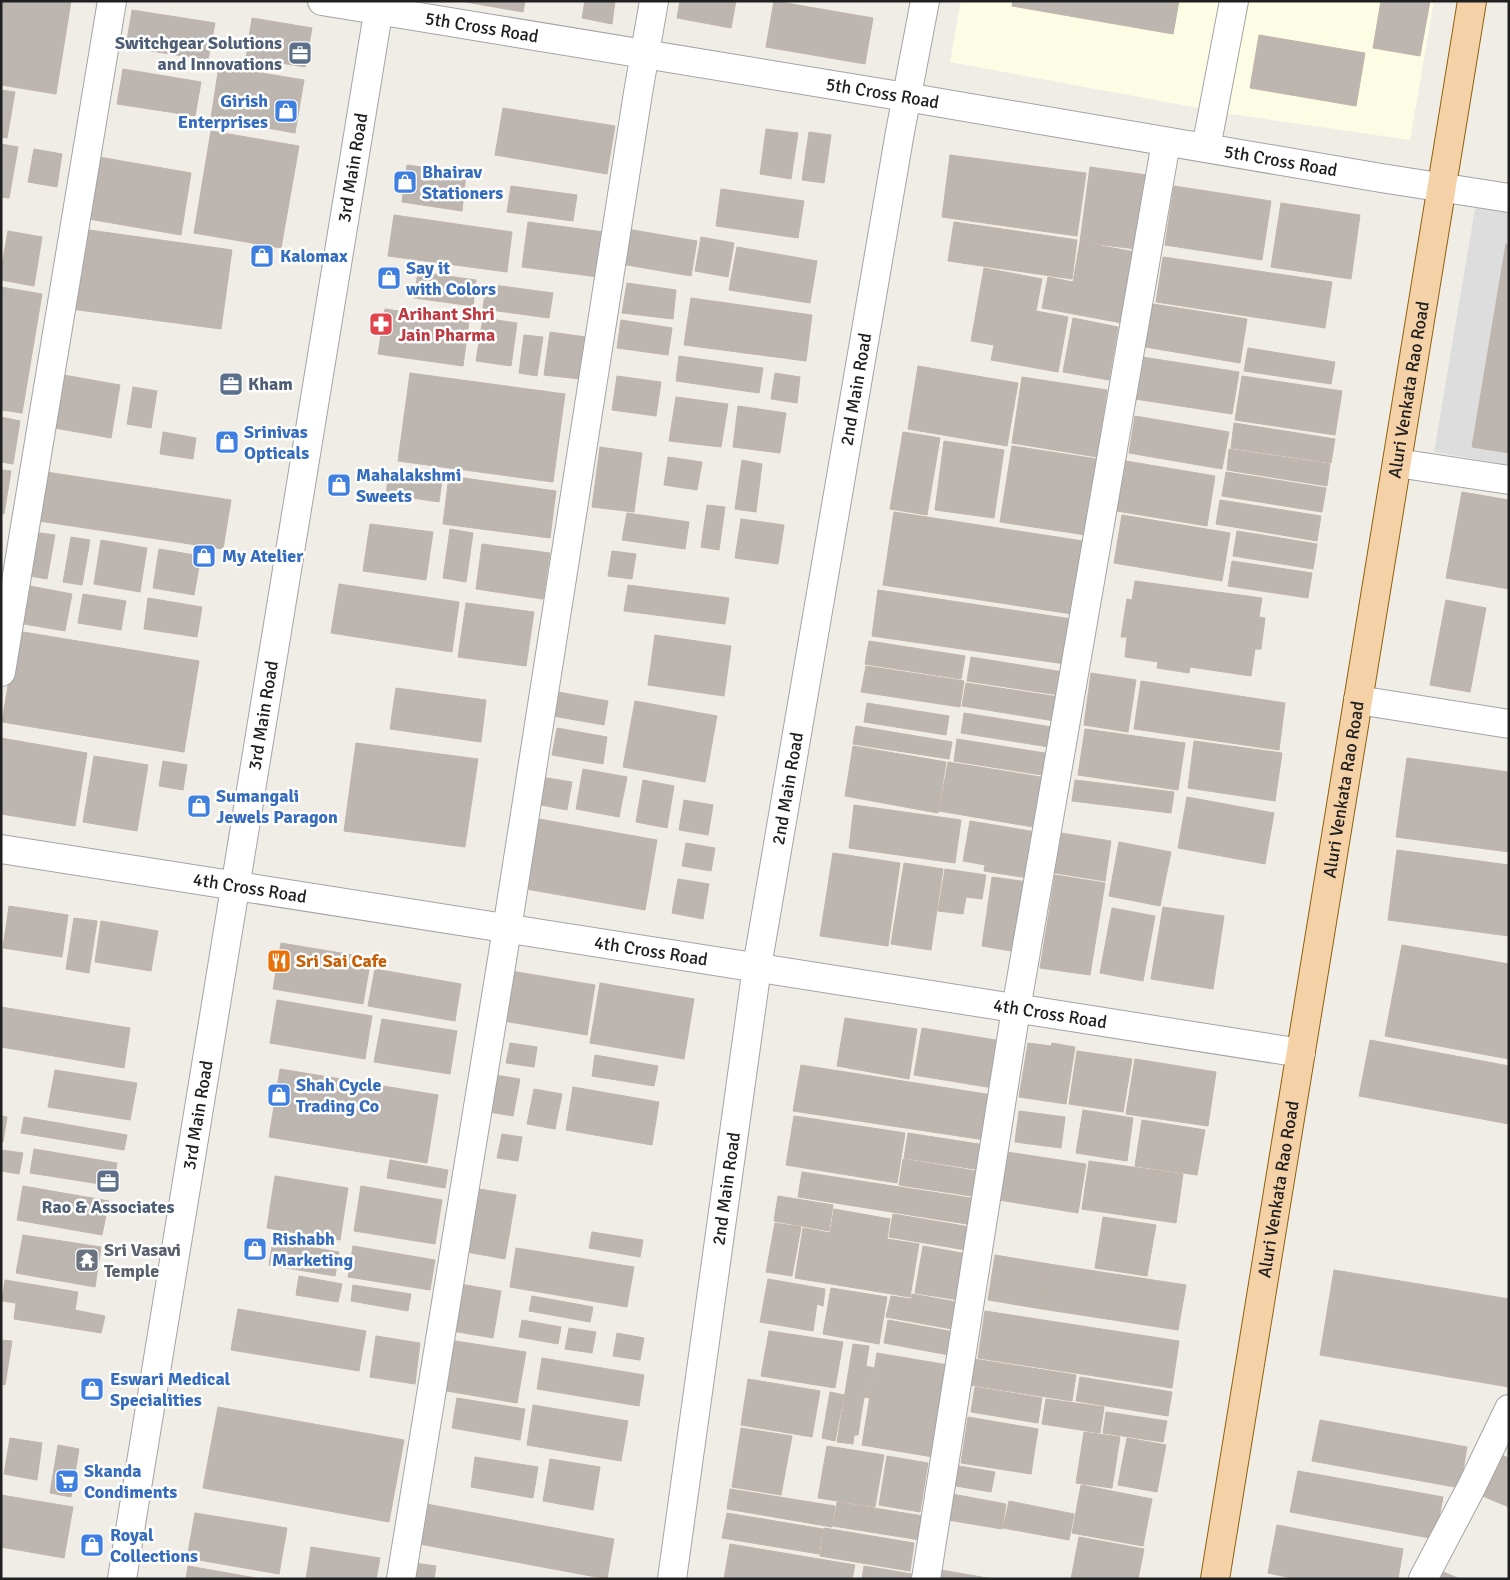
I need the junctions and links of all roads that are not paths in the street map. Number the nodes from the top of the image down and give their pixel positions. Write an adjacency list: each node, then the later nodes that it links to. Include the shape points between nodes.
1 (112, 1): 16 (street)
2 (322, 1): 7 (street, 5th Cross Road)
3 (654, 1): 8 (street)
4 (925, 1): 9 (street, 2nd Main Road)
5 (1234, 1): 11 (street)
6 (1472, 1): 12 (main road, Aluri Venkata Rao Road)
7 (379, 6): 8 (street, 5th Cross Road); 20 (street, 3rd Main Road)
8 (644, 54): 9 (street, 5th Cross Road); 21 (street)
9 (906, 97): 10 (street, 5th Cross Road); 22 (street, 2nd Main Road)
10 (1166, 142): 11 (street, 5th Cross Road); 23 (street)
11 (1206, 148): 12 (street, 5th Cross Road)
12 (1442, 188): 13 (street, 5th Cross Road); 14 (main road, Aluri Venkata Rao Road)
13 (1509, 198)
14 (1397, 463): 15 (street); 17 (main road, Aluri Venkata Rao Road)
15 (1509, 480)
16 (1, 672)
17 (1358, 700): 18 (street); 24 (main road, Aluri Venkata Rao Road)
18 (1509, 724)
19 (1, 849): 20 (street, 4th Cross Road)
20 (236, 886): 21 (street, 4th Cross Road); 26 (street, 3rd Main Road)
21 (507, 929): 22 (street, 4th Cross Road); 27 (street)
22 (757, 967): 23 (street, 4th Cross Road); 28 (street, 2nd Main Road)
23 (1016, 1009): 24 (street, 4th Cross Road); 29 (street)
24 (1301, 1053): 30 (main road, Aluri Venkata Rao Road)
25 (1509, 1409): 31 (street)
26 (122, 1579)
27 (401, 1579)
28 (672, 1579)
29 (926, 1579)
30 (1215, 1579)
31 (1423, 1579)

